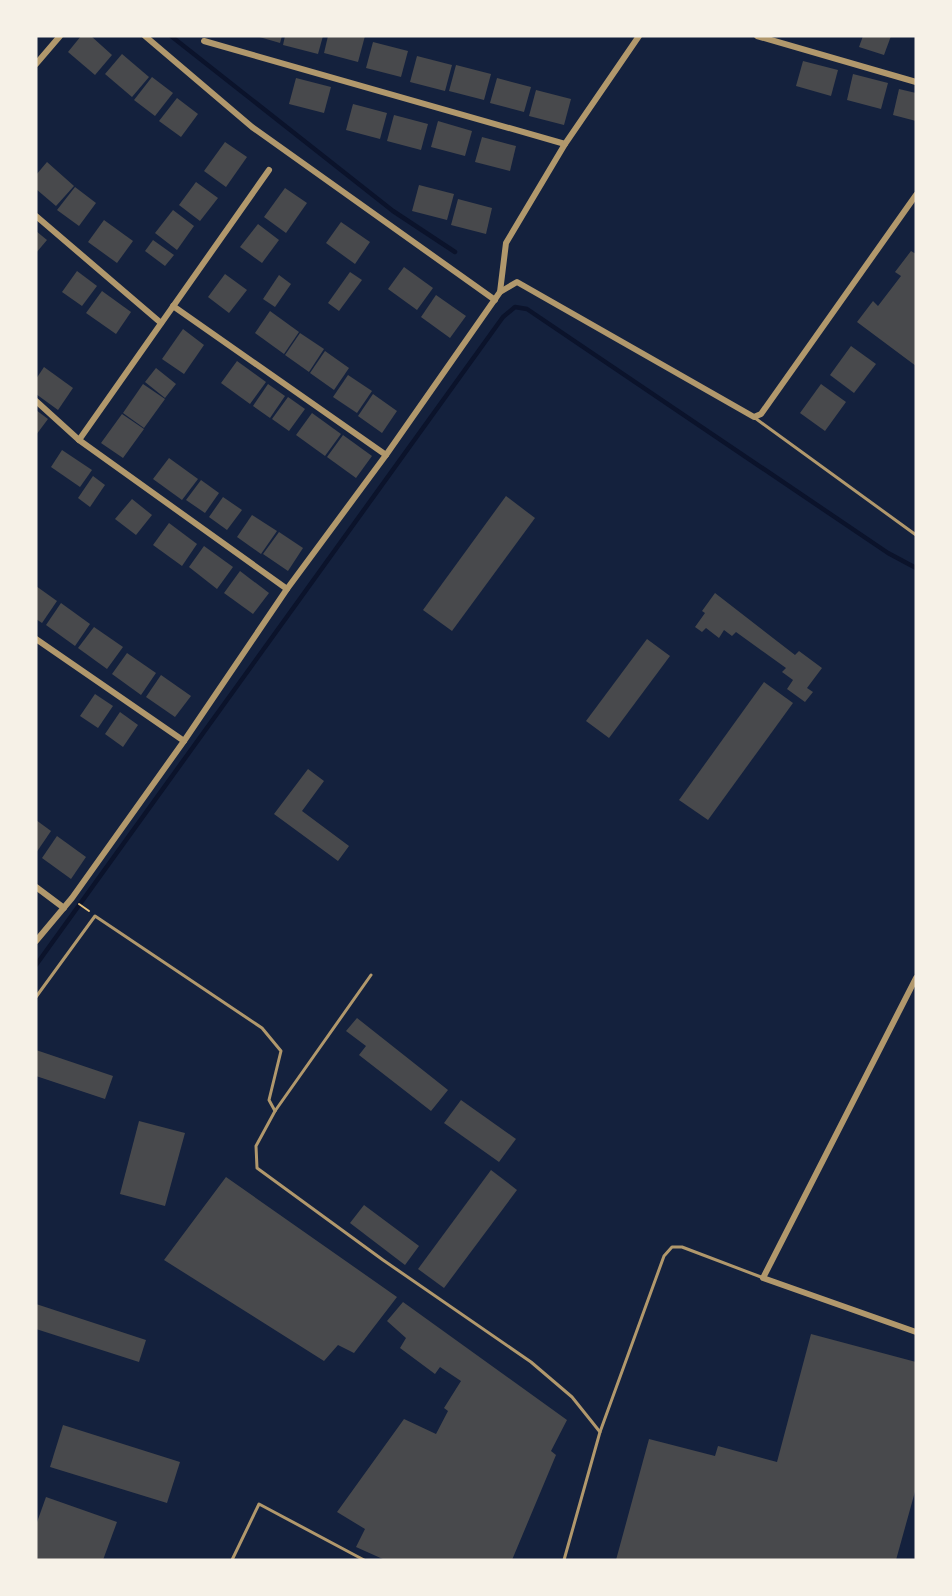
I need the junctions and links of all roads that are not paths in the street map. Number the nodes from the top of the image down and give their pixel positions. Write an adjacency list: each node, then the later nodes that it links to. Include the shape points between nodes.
1 (60, 36): 6 (street)
2 (145, 36): 13 (street, via 252,127)
3 (639, 36): 8 (street)
4 (757, 36): 7 (street)
5 (204, 41): 8 (street)
6 (36, 64)
7 (916, 82)
8 (565, 144): 12 (street, via 506,243)
9 (268, 170): 14 (street)
10 (916, 195): 17 (street, via 761,414)
11 (36, 216): 15 (street)
12 (500, 292): 13 (street); 17 (street, via 518,282)
13 (495, 300): 19 (street)
14 (173, 306): 15 (street); 19 (street)
15 (161, 323): 18 (street)
16 (36, 401): 18 (street)
17 (754, 417): 20 (lane)
18 (79, 440): 21 (street)
19 (386, 456): 21 (street)
20 (916, 535)
21 (287, 589): 23 (street)
22 (36, 639): 23 (street)
23 (184, 741): 25 (street)
24 (36, 887): 25 (street)
25 (64, 908): 26 (street)
26 (36, 940)
27 (371, 975): 30 (lane)
28 (916, 978): 31 (street)
29 (36, 997): 30 (lane, via 95,916 262,1028 281,1051 269,1100)
30 (275, 1111): 33 (lane, via 256,1146 257,1168 531,1362 572,1397)
31 (763, 1278): 32 (street); 33 (lane, via 682,1247 672,1247 664,1256)
32 (916, 1332)
33 (600, 1432): 36 (lane)
34 (232, 1560): 35 (lane, via 259,1504)
35 (364, 1560)
36 (564, 1560)

